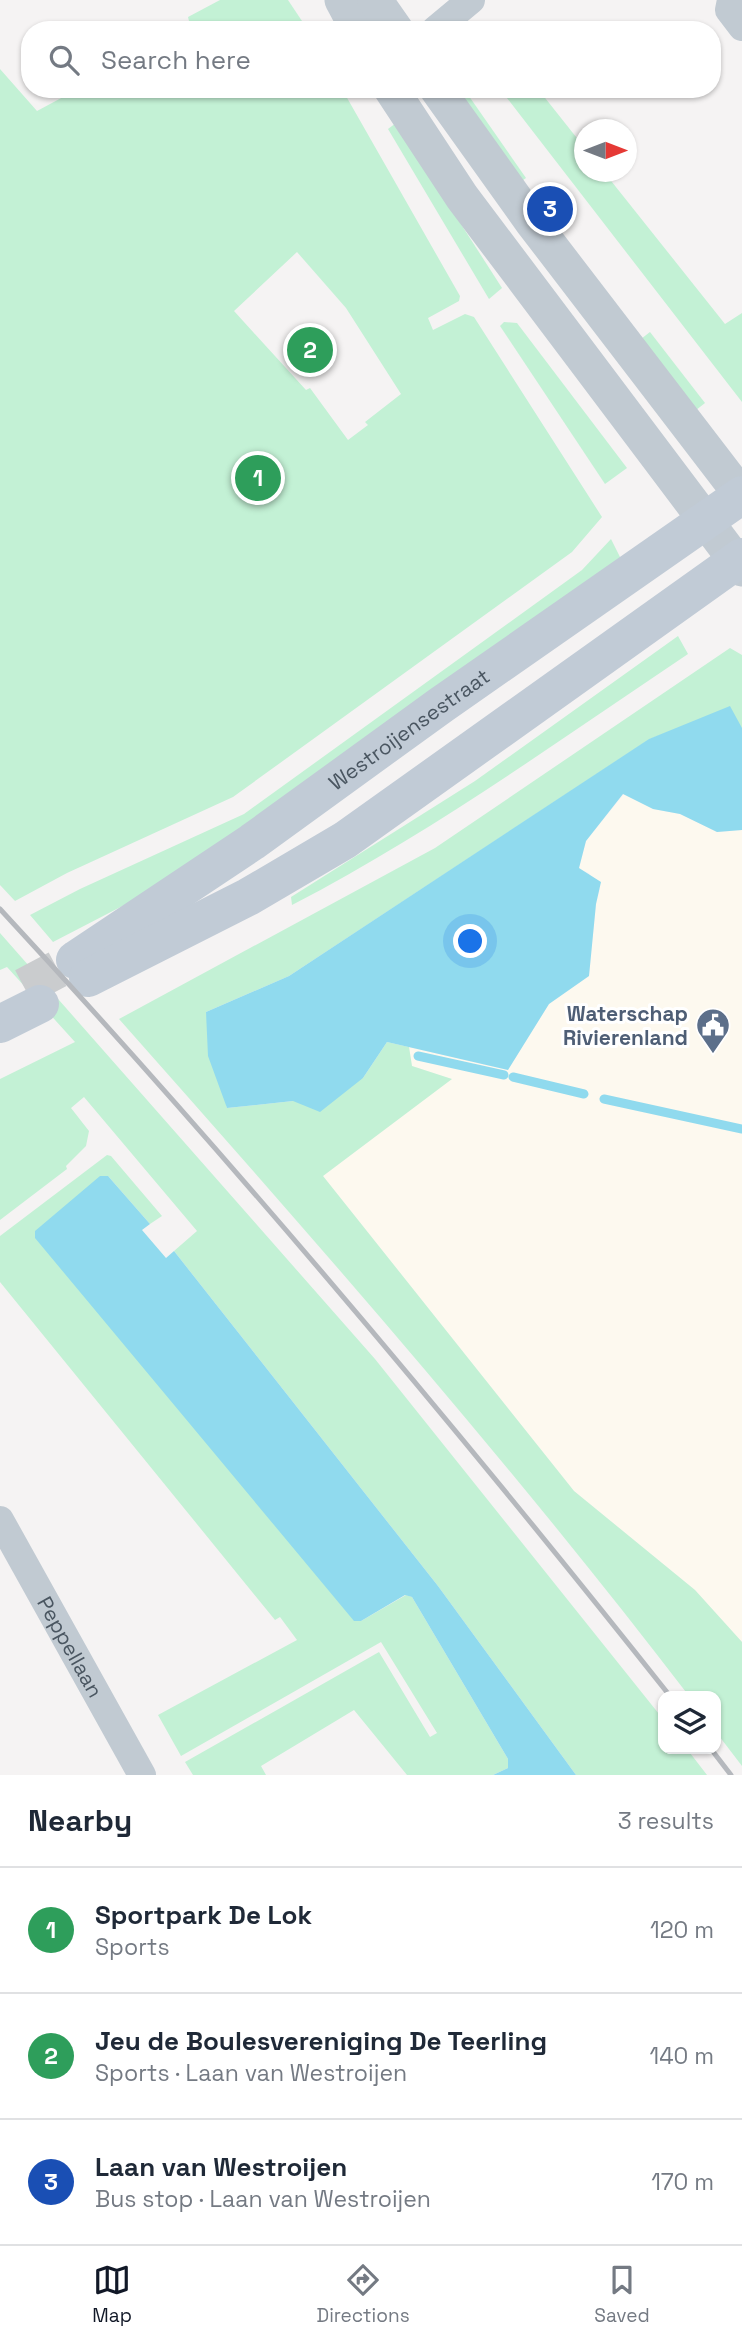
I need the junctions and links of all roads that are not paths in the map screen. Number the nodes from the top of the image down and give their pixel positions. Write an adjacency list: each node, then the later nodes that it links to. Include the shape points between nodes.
1 (342, 0): 5 (street)
2 (375, 0): 6 (street)
3 (471, 0): 7 (street)
4 (732, 0): 8 (street, via 729,10)
5 (353, 21)
6 (390, 21)
7 (446, 21)
8 (742, 27)
9 (397, 98): 12 (street, via 462,197)
10 (443, 98): 11 (street, via 532,222)
11 (742, 495): 12 (main road, Westroijensestraat)
12 (705, 521): 13 (street); 13 (main road, Westroijensestraat, via 441,705 82,969 248,897 345,840)
13 (740, 562)
14 (21, 997): 15 (main road)
15 (0, 1024)
16 (0, 1520): 17 (street, Peppellaan)
17 (10, 1558): 18 (street, Peppellaan)
18 (142, 1775)

